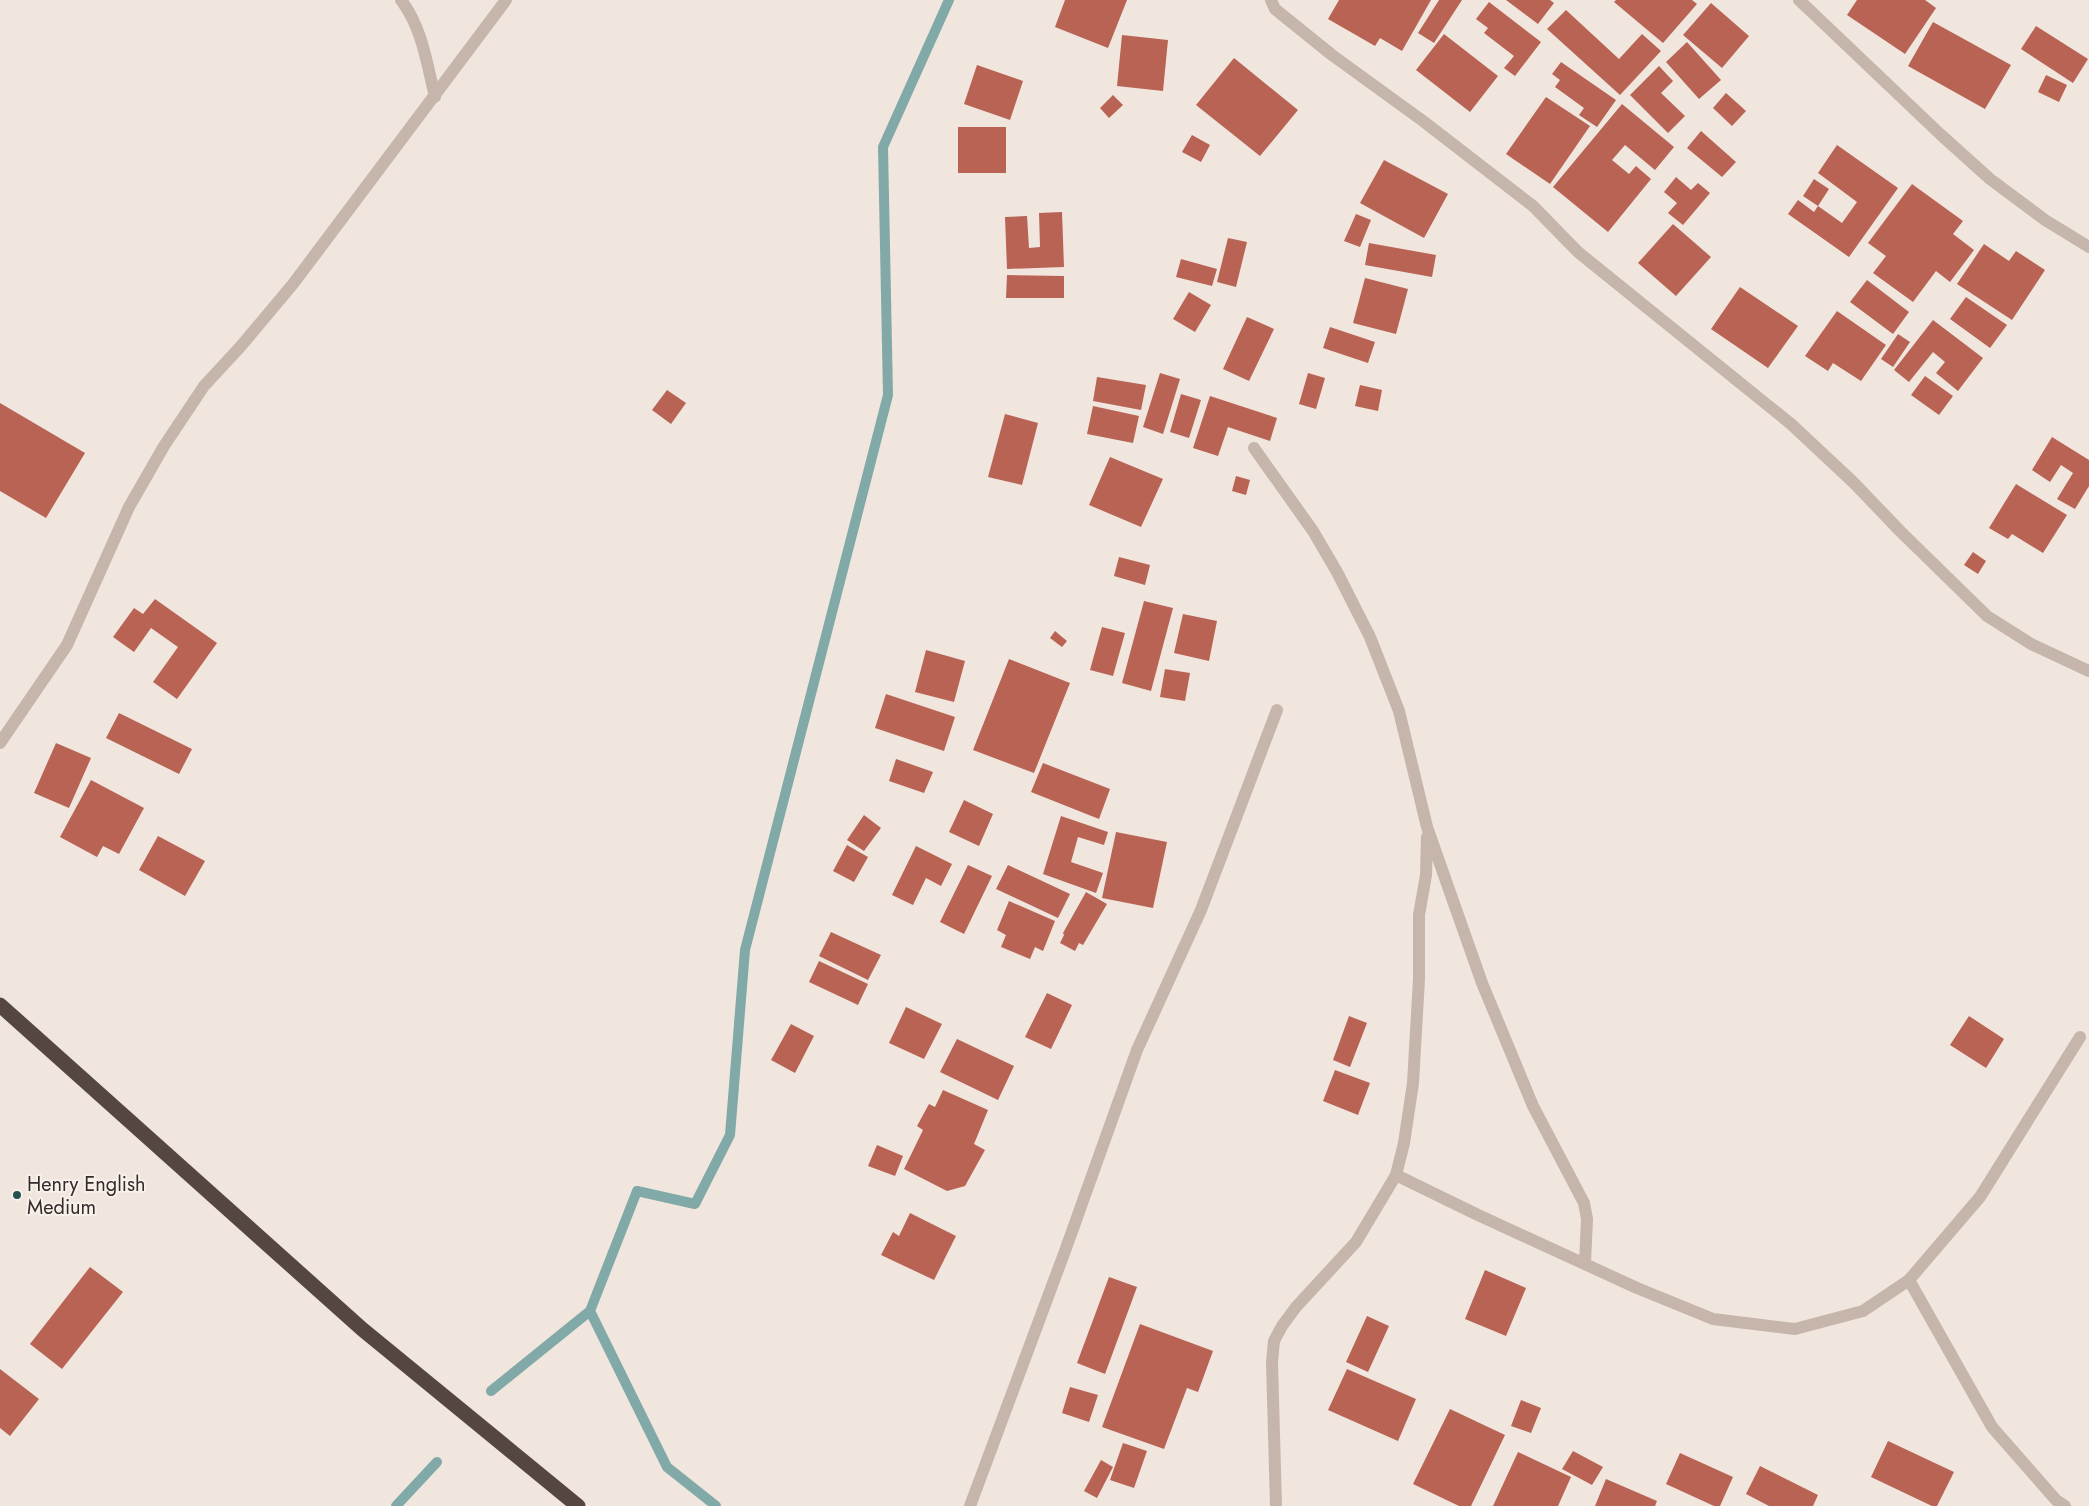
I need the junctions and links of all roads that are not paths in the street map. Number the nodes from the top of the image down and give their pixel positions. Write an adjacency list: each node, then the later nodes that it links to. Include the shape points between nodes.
1 (401, 0): 5 (street, via 411,13 420,38)
2 (506, 0): 5 (street)
3 (1272, 0): 8 (street, via 1275,9 1332,55 1533,206 1578,252 1791,424 1987,616 2030,644)
4 (1799, 0): 6 (street, via 1990,179 2044,220)
5 (435, 96): 10 (street, via 293,284 204,386 129,507 67,644)
6 (2089, 247)
7 (1254, 448): 11 (street, via 1313,531 1370,637 1399,711)
8 (2089, 671)
9 (1277, 710): 18 (street, via 1200,910 1137,1050)
10 (0, 742)
11 (1427, 827): 14 (street, via 1426,875 1419,915 1413,1083); 15 (street, via 1482,983 1530,1097 1584,1203 1587,1219)
12 (0, 1005): 17 (highway, via 362,1329)
13 (2080, 1037): 16 (street, via 1980,1197)
14 (1396, 1174): 15 (street); 19 (street, via 1356,1242 1296,1307 1274,1341)
15 (1585, 1263): 16 (street, via 1714,1319 1795,1328 1863,1311)
16 (1910, 1280): 20 (street, via 1992,1427 2056,1500)
17 (578, 1506)
18 (970, 1506)
19 (1276, 1506)
20 (2065, 1506)

